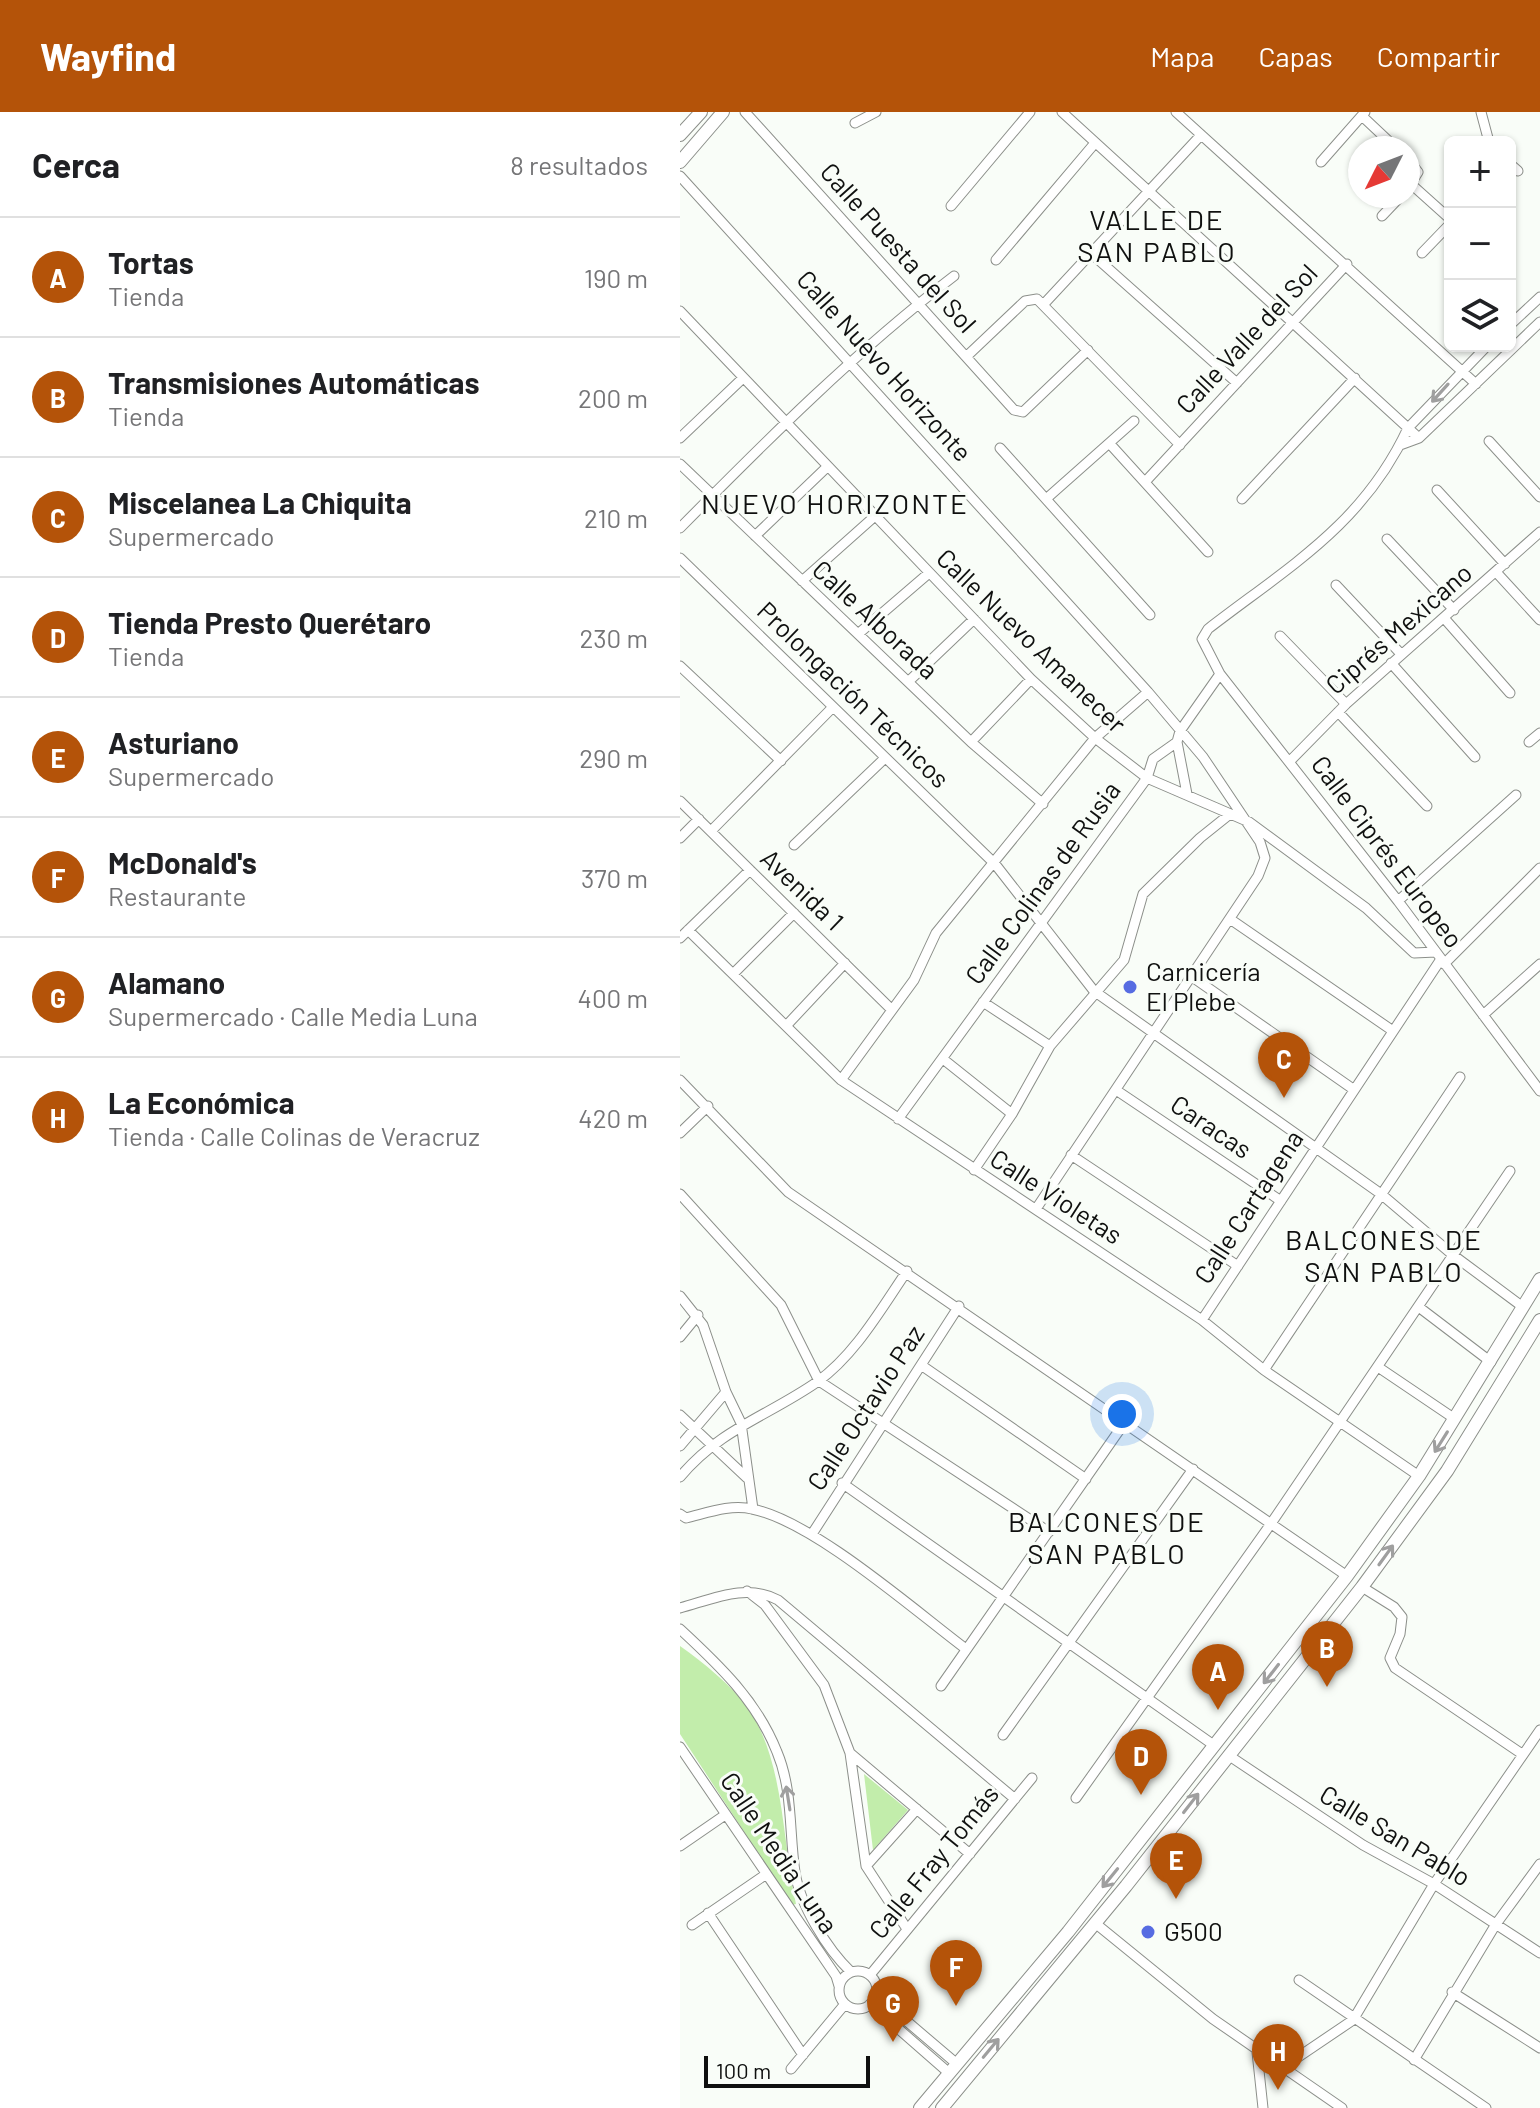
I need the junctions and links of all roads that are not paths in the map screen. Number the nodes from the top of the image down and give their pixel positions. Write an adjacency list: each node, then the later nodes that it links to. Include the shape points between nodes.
1 (701, 112): 11 (main road)
2 (723, 112): 16 (main road)
3 (745, 112): 32 (street, Calle Puesta del Sol)
4 (876, 112): 10 (street)
5 (1030, 112): 21 (street)
6 (1062, 112): 15 (street)
7 (1176, 112): 12 (street)
8 (1481, 112): 14 (street)
9 (1363, 114): 13 (street); 17 (street)
10 (855, 123)
11 (680, 135)
12 (1201, 135): 19 (street); 29 (street)
13 (1384, 136)
14 (1487, 136)
15 (1095, 143): 19 (street); 28 (street)
16 (680, 162)
17 (1321, 162)
18 (680, 176): 41 (street, Calle Nuevo Horizonte)
19 (1147, 193): 27 (street); 37 (street)
20 (1420, 195): 24 (street)
21 (951, 206)
22 (1390, 208): 23 (street)
23 (1382, 216)
24 (1444, 217)
25 (1444, 229): 26 (street)
26 (1422, 253)
27 (1093, 255): 33 (street); 45 (street)
28 (996, 260)
29 (1347, 264): 37 (street, Calle Valle del Sol); 42 (street)
30 (954, 276): 32 (street)
31 (1540, 297): 35 (street)
32 (917, 304): 40 (street, Calle Puesta del Sol); 41 (street)
33 (1043, 305): 38 (street); 40 (street, via 1030,298)
34 (680, 311): 43 (street, Calle Nuevo Amanecer)
35 (1516, 319)
36 (1540, 322): 46 (street)
37 (1292, 326): 44 (street); 45 (street, Calle Valle del Sol)
38 (1088, 350): 40 (street, Calle Puesta del Sol, via 1019,413); 54 (street)
39 (1480, 352): 42 (street)
40 (967, 356)
41 (852, 362): 48 (street); 90 (street, Calle Nuevo Horizonte)
42 (1460, 370): 46 (street); 49 (street, one-way to 49)
43 (743, 378): 48 (street, Calle Nuevo Amanecer); 50 (street)
44 (1355, 378): 49 (street); 64 (street)
45 (1237, 383): 54 (street, Calle Valle del Sol)
46 (1476, 384): 51 (street)
47 (1134, 421): 53 (street)
48 (785, 423): 58 (street, Calle Nuevo Amanecer); 61 (street)
49 (1408, 428): 51 (street); 55 (street)
50 (680, 438)
51 (1419, 438): 55 (street)
52 (1489, 441): 62 (street)
53 (1110, 444): 59 (street); 63 (street)
54 (1180, 445): 59 (street, Calle Valle del Sol)
55 (1400, 445): 87 (street, Calle Ciprés Europeo, via 1341,527 1208,629 1202,639)
56 (1000, 448): 63 (street)
57 (680, 464): 61 (street, Calle Alborada)
58 (827, 467): 65 (street, Calle Nuevo Amanecer); 68 (street)
59 (1145, 482): 70 (street)
60 (1437, 490): 72 (street)
61 (713, 495): 66 (street); 68 (street, Calle Alborada)
62 (1540, 497)
63 (1046, 499): 78 (street)
64 (1242, 499)
65 (875, 516): 74 (street, Calle Nuevo Amanecer); 75 (street)
66 (680, 528)
67 (1540, 532): 72 (street, Ciprés Mexicano)
68 (755, 536): 75 (street, Calle Alborada)
69 (1387, 539): 77 (street)
70 (1208, 552)
71 (680, 558): 93 (street, Prolongación Técnicos)
72 (1505, 564): 73 (street, Ciprés Mexicano)
73 (1496, 572): 77 (street, Ciprés Mexicano); 81 (street)
74 (929, 573): 80 (street, Calle Nuevo Amanecer); 82 (street)
75 (802, 581): 82 (street, Calle Alborada)
76 (1336, 585): 84 (street)
77 (1454, 610): 79 (street, Ciprés Mexicano)
78 (1150, 615)
79 (1444, 618): 84 (street, Ciprés Mexicano); 91 (street)
80 (974, 619): 88 (street, Calle Nuevo Amanecer); 89 (street)
81 (1540, 620)
82 (858, 634): 89 (street, Calle Alborada)
83 (1280, 636): 92 (street)
84 (1401, 654): 85 (street, Ciprés Mexicano)
85 (1391, 663): 92 (street, Ciprés Mexicano); 101 (street)
86 (680, 666): 103 (street)
87 (1220, 674): 95 (street, Calle Colinas de Rusia); 104 (street, Calle Ciprés Europeo)
88 (1031, 679): 97 (street, Calle Nuevo Amanecer); 98 (street)
89 (909, 681): 98 (street, Calle Alborada)
90 (1148, 692): 95 (street, Calle Nuevo Horizonte); 97 (street)
91 (1510, 693)
92 (1346, 704): 94 (street, Ciprés Mexicano)
93 (833, 707): 102 (street, Prolongación Técnicos); 103 (street)
94 (1338, 712): 104 (street, Ciprés Mexicano); 110 (street)
95 (1180, 731): 99 (street, Calle Colinas de Rusia); 113 (street)
96 (1540, 733): 100 (street)
97 (1095, 738): 105 (street, Calle Nuevo Amanecer); 109 (street)
98 (971, 742): 109 (street, Calle Alborada)
99 (1177, 742): 105 (street, Calle Colinas de Rusia, via 1153,759); 106 (street)
100 (1529, 742)
101 (1475, 757)
102 (885, 758): 116 (street); 117 (street, Prolongación Técnicos)
103 (781, 761): 114 (street)
104 (1290, 761): 120 (street, Calle Ciprés Europeo)
105 (1147, 778): 106 (street, Calle Nuevo Amanecer); 123 (street, Calle Colinas de Rusia)
106 (1187, 794): 111 (street, Calle Nuevo Amanecer)
107 (1516, 795): 120 (street)
108 (680, 801): 112 (street, Avenida 1)
109 (1043, 804): 117 (street)
110 (1427, 806)
111 (1230, 814): 113 (street, Calle Nuevo Amanecer); 131 (street, via 1143,894 1124,960)
112 (699, 819): 114 (street, Avenida 1); 115 (street)
113 (1249, 822): 122 (street, via 1265,858); 126 (street, via 1366,908 1408,949)
114 (711, 831): 119 (street, Avenida 1)
115 (680, 838)
116 (794, 845)
117 (995, 864): 123 (street, Prolongación Técnicos); 133 (street, via 926,947 914,980)
118 (1540, 868): 126 (street, Calle Cartagena)
119 (750, 870): 121 (street, Avenida 1); 124 (street)
120 (1398, 901): 126 (street, Calle Ciprés Europeo)
121 (794, 913): 127 (street, Avenida 1); 129 (street)
122 (1230, 919): 130 (street); 136 (street)
123 (1040, 922): 131 (street, Prolongación Técnicos); 132 (street, Calle Colinas de Rusia)
124 (688, 930): 125 (street); 129 (street, Calle Violetas)
125 (680, 938)
126 (1440, 958): 134 (street, Calle Ciprés Europeo); 136 (street, Calle Cartagena)
127 (845, 963): 133 (street, Avenida 1); 135 (street)
128 (1540, 964): 134 (street)
129 (733, 974): 135 (street, Calle Violetas)
130 (1191, 976): 137 (street); 143 (street)
131 (1096, 992): 137 (street, Prolongación Técnicos); 138 (street)
132 (983, 1002): 138 (street); 139 (street, Calle Colinas de Rusia)
133 (892, 1010): 142 (street)
134 (1483, 1015): 145 (street, Calle Ciprés Europeo)
135 (786, 1026): 142 (street, Calle Violetas)
136 (1393, 1031): 143 (street, Calle Cartagena)
137 (1153, 1033): 144 (street); 150 (street, Prolongación Técnicos)
138 (1050, 1046): 147 (street)
139 (943, 1059): 147 (street); 148 (street, Calle Colinas de Rusia)
140 (1460, 1077): 155 (street)
141 (680, 1080): 146 (street)
142 (841, 1080): 148 (street, Calle Violetas)
143 (1353, 1089): 150 (street, Calle Cartagena)
144 (1116, 1090): 151 (street); 156 (street, Caracas)
145 (1540, 1091)
146 (707, 1106): 149 (street); 160 (street, via 788,1192)
147 (1012, 1114): 152 (street)
148 (898, 1119): 152 (street, Calle Violetas)
149 (680, 1133)
150 (1315, 1147): 155 (street, Prolongación Técnicos); 156 (street, Calle Cartagena)
151 (1071, 1155): 157 (street); 159 (street)
152 (974, 1170): 157 (street, Calle Violetas)
153 (1510, 1171): 158 (street)
154 (680, 1194): 174 (street, via 781,1305)
155 (1381, 1194): 158 (street, Prolongación Técnicos); 173 (street)
156 (1281, 1201): 159 (street, Calle Cartagena)
157 (1036, 1209): 167 (street, Calle Violetas)
158 (1453, 1255): 164 (street, Prolongación Técnicos); 165 (street)
159 (1238, 1266): 167 (street, Calle Cartagena)
160 (907, 1271): 163 (street); 174 (street, via 864,1334)
161 (1540, 1279): 164 (main road)
162 (680, 1296): 166 (street)
163 (959, 1306): 171 (street, Calle Octavio Paz); 182 (street)
164 (1523, 1307): 170 (main road)
165 (1420, 1308): 170 (street); 172 (street)
166 (698, 1315): 169 (street); 176 (street)
167 (1202, 1320): 173 (street, Calle Violetas)
168 (1540, 1320): 177 (main road)
169 (680, 1337)
170 (1491, 1362): 175 (main road)
171 (921, 1365): 181 (street, Calle Octavio Paz); 192 (street)
172 (1378, 1367): 179 (street); 180 (street)
173 (1264, 1370): 180 (street, Calle Violetas)
174 (819, 1381): 181 (street); 183 (street)
175 (1473, 1390): 177 (main road); 179 (main road)
176 (726, 1392): 183 (street); 184 (street)
177 (1491, 1401): 200 (main road, one-way to 177)
178 (680, 1415): 184 (street)
179 (1455, 1419): 189 (main road, one-way to 189)
180 (1341, 1421): 189 (street, Calle Violetas); 196 (street)
181 (883, 1422): 193 (street, Calle Octavio Paz); 197 (street)
182 (1125, 1422): 188 (street); 192 (street)
183 (741, 1423): 185 (street); 191 (street)
184 (696, 1428): 185 (street); 186 (street)
185 (713, 1443): 187 (street); 191 (street)
186 (680, 1447): 187 (street)
187 (694, 1460): 190 (street)
188 (1193, 1469): 196 (street); 205 (street)
189 (1419, 1476): 199 (main road)
190 (680, 1477)
191 (747, 1478): 194 (street)
192 (1086, 1479): 197 (street)
193 (842, 1483): 198 (street, Calle Octavio Paz); 202 (street)
194 (753, 1509): 195 (street); 198 (street)
195 (683, 1516)
196 (1270, 1525): 199 (street); 208 (street)
197 (1049, 1532): 202 (street)
198 (812, 1534): 206 (street)
199 (1347, 1576): 211 (main road, one-way to 211)
200 (1362, 1587): 214 (street, via 1402,1617 1390,1658 1395,1668); 215 (main road)
201 (746, 1590): 203 (street); 213 (street, via 765,1605 824,1685); 218 (street, via 778,1600)
202 (1004, 1595): 205 (street); 206 (street)
203 (680, 1608)
204 (680, 1629): 233 (street, Calle Media Luna, one-way to 204, via 805,1905 795,1874 787,1792 772,1741 754,1705)
205 (1069, 1642): 208 (street); 210 (street)
206 (966, 1649): 207 (street)
207 (941, 1686)
208 (1147, 1695): 211 (street); 217 (street)
209 (1540, 1730): 214 (street)
210 (1003, 1735)
211 (1215, 1746): 245 (main road, one-way to 245)
212 (680, 1747): 220 (street, Calle Media Luna)
213 (850, 1753): 219 (street); 224 (street)
214 (1522, 1754): 226 (street)
215 (1228, 1755): 226 (street, Calle San Pablo, via 1363,1845); 228 (main road, one-way to 215)
216 (1032, 1778): 218 (street, Calle Fray Tomás)
217 (1076, 1798)
218 (1015, 1799): 222 (street, Calle Fray Tomás)
219 (917, 1809): 222 (street); 224 (street)
220 (725, 1815): 221 (street); 225 (street, Calle Media Luna)
221 (680, 1846)
222 (970, 1854): 231 (street, Calle Fray Tomás)
223 (1540, 1864): 229 (street)
224 (866, 1866): 231 (street)
225 (765, 1875): 227 (street); 236 (street, Calle Media Luna)
226 (1434, 1884): 229 (street, Calle San Pablo); 240 (street)
227 (708, 1913): 230 (street); 243 (street)
228 (1095, 1923): 242 (street); 249 (main road, one-way to 228)
229 (1496, 1924): 232 (street, Calle San Pablo); 237 (street)
230 (692, 1925)
231 (907, 1929): 234 (street, Calle Fray Tomás)
232 (1540, 1953)
233 (851, 1972): 234 (street); 236 (street)
234 (870, 1975): 238 (street, via 875,1982)
235 (1299, 1980): 240 (street)
236 (839, 1986): 239 (street)
237 (1452, 1992): 241 (street); 244 (street)
238 (873, 2000): 239 (street, via 858,2009); 245 (street)
239 (845, 2004): 243 (street)
240 (1353, 2020): 244 (street); 246 (street)
241 (1540, 2048)
242 (1257, 2052): 246 (street); 250 (street)
243 (803, 2055): 247 (street)
244 (1414, 2060): 252 (street)
245 (953, 2068): 248 (main road)
246 (1282, 2068): 251 (street)
247 (791, 2069)
248 (920, 2108)
249 (942, 2108)
250 (1263, 2108)
251 (1342, 2108)
252 (1486, 2108)

